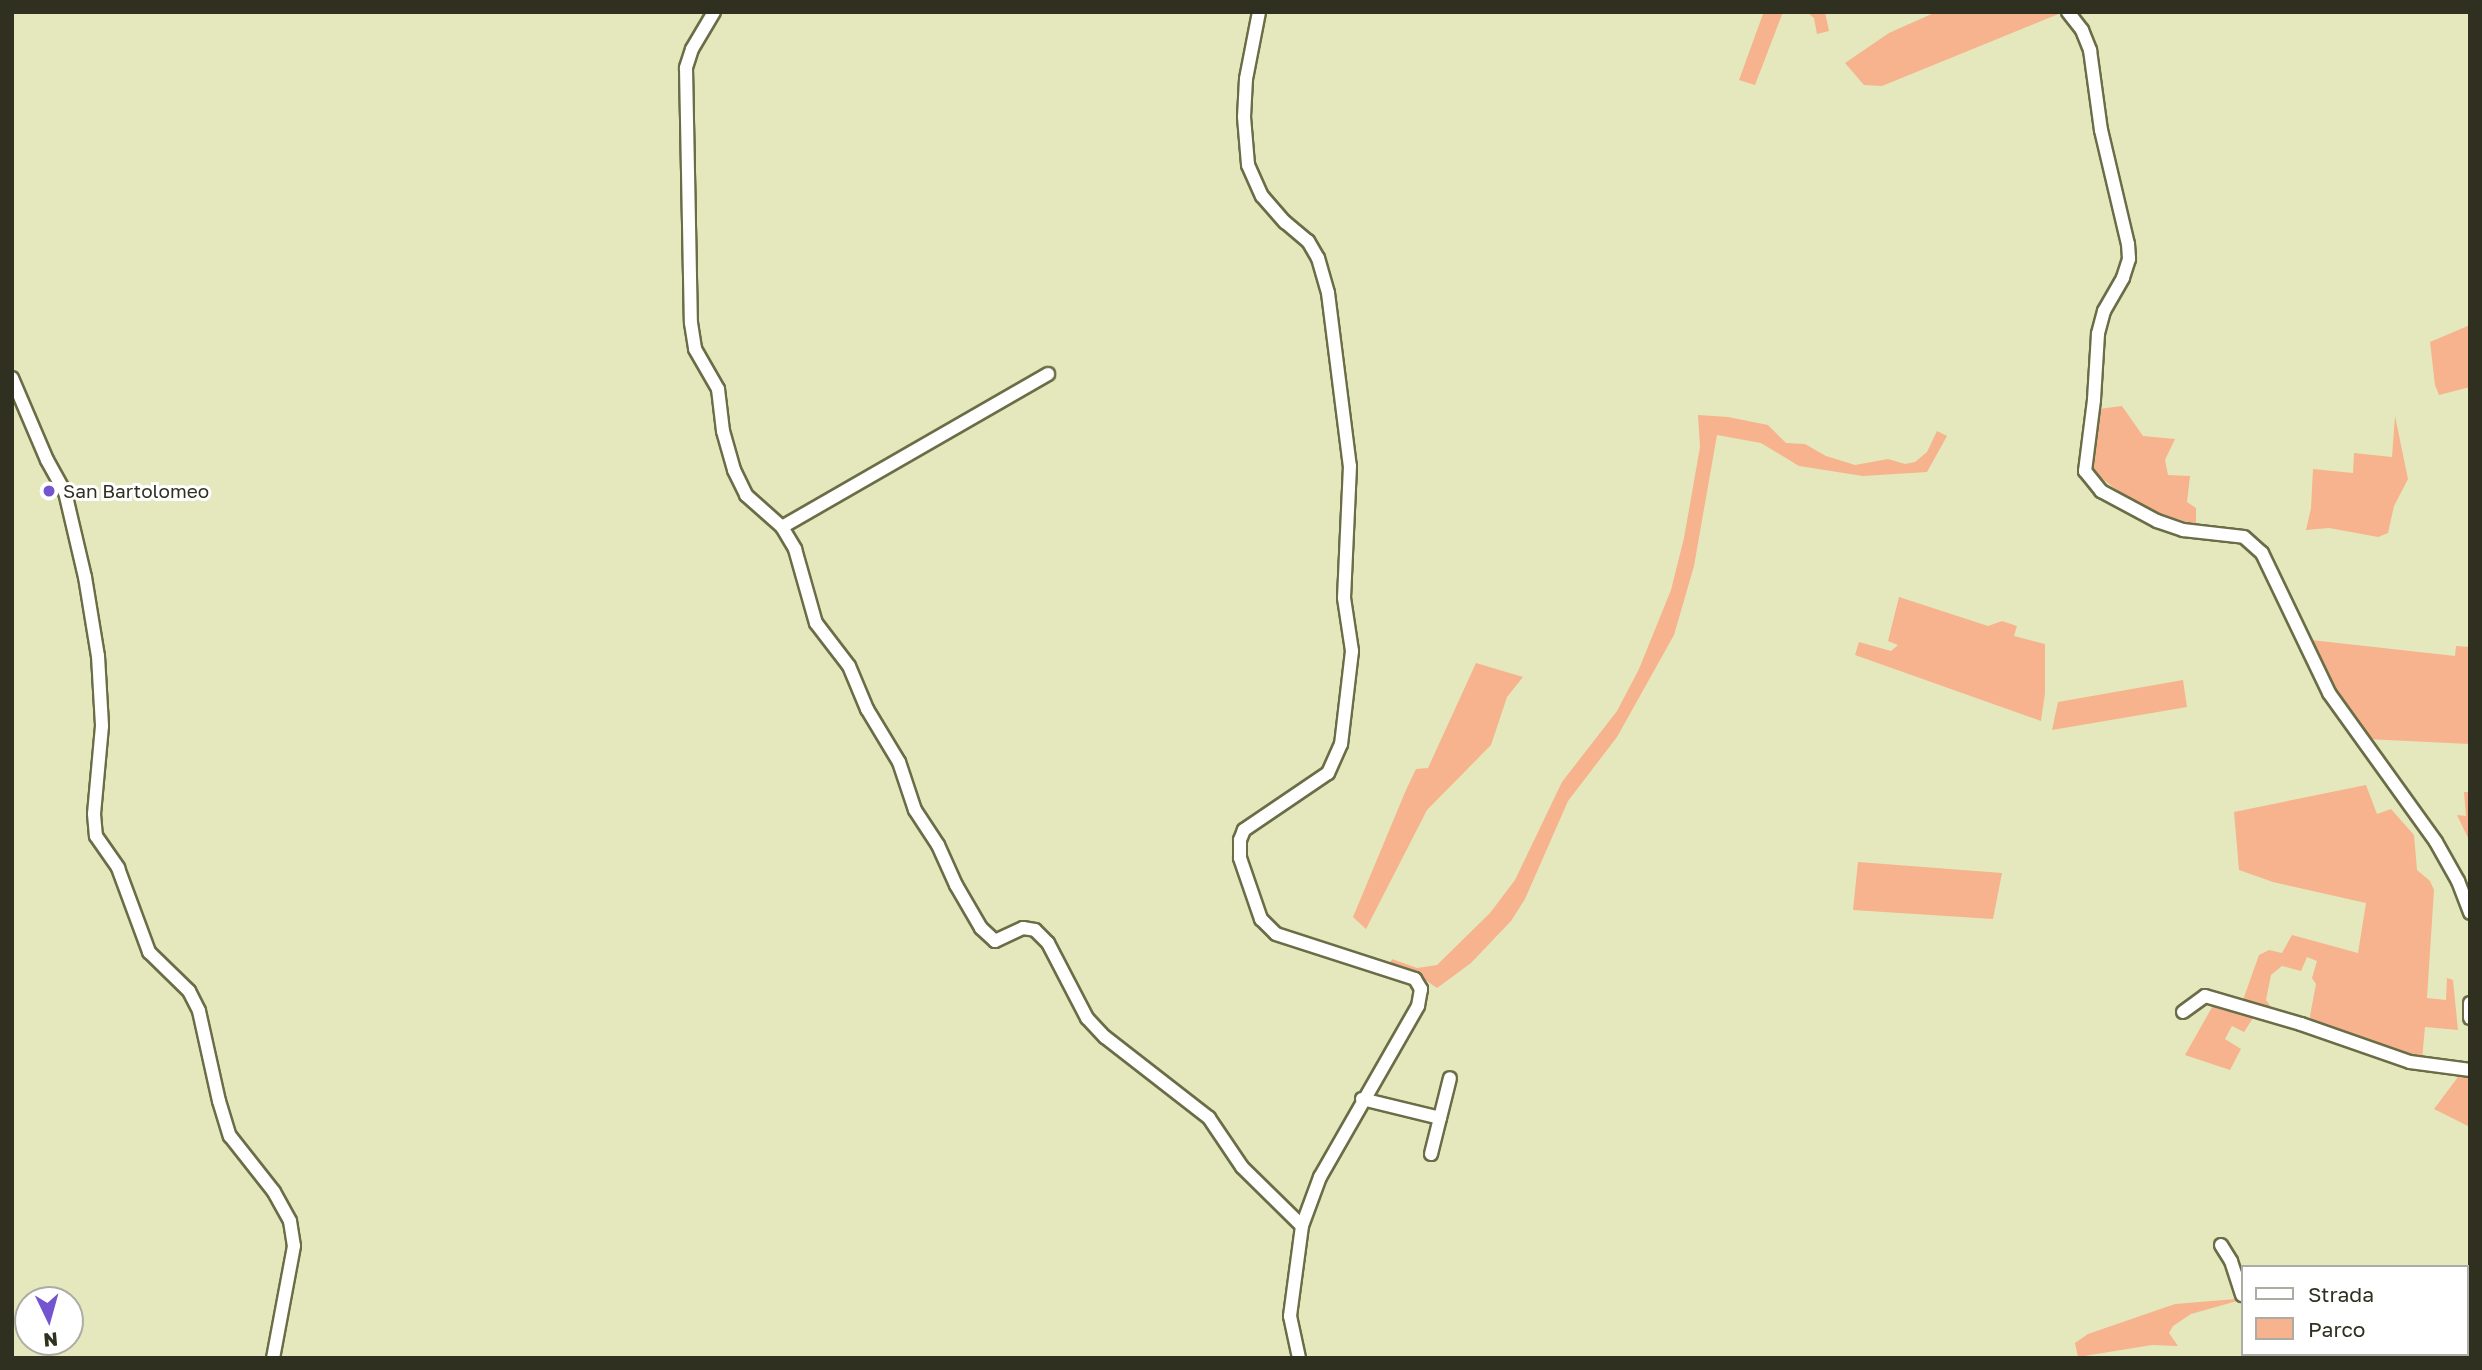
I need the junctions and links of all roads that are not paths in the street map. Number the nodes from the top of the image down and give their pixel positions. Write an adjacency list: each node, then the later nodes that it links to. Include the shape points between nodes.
1 (714, 12): 6 (street, via 686,68 691,323 695,349 718,389 734,470 746,495)
2 (1259, 12): 13 (street, via 1246,79 1248,165 1262,196 1308,242 1328,293 1350,466 1344,598 1352,651 1341,744 1328,773 1244,830 1240,858 1261,919 1276,934 1415,979 1421,989 1418,1006)
3 (2068, 12): 7 (street, via 2090,50 2101,130 2129,251 2123,278 2104,311 2098,334 2085,471 2101,491 2157,521 2183,530 2244,537 2262,553 2329,693 2436,842)
4 (1048, 374): 6 (street)
5 (12, 378): 19 (street, via 65,492 88,589 102,726 96,836 118,868 149,952 189,991 199,1011 230,1136 274,1192 290,1221 294,1246)
6 (782, 527): 16 (street, via 795,549 816,623 849,666 867,709 900,762 915,810 939,845 981,928 995,941 1023,928 1035,930 1048,943 1087,1018 1209,1118 1242,1167)
7 (2470, 913)
8 (2470, 1003): 10 (street)
9 (2183, 1012): 11 (street, via 2205,996 2410,1062)
10 (2470, 1018)
11 (2470, 1070)
12 (1450, 1077): 14 (street)
13 (1362, 1099): 14 (street); 16 (street, via 1320,1177)
14 (1440, 1118): 15 (street)
15 (1431, 1154)
16 (1302, 1226): 20 (street, via 1290,1316)
17 (2221, 1245): 18 (street)
18 (2240, 1289)
19 (273, 1358)
20 (1299, 1358)

